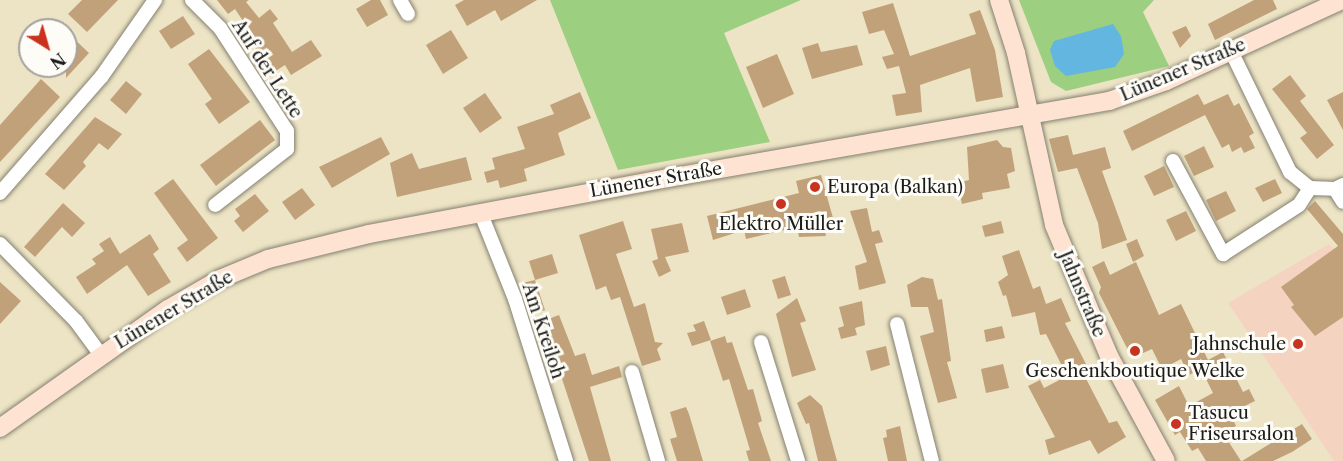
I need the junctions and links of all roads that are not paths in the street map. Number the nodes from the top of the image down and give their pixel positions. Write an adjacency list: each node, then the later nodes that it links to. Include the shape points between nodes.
1 (155, 0): 12 (street, via 102,76)
2 (192, 0): 14 (street, Auf der Lette, via 220,28 287,132 287,149)
3 (400, 0): 6 (street)
4 (999, 0): 8 (main road, Jahnstraße, via 1016,53)
5 (1342, 0): 7 (main road, Lünener Straße)
6 (408, 14)
7 (1231, 51): 8 (main road, Lünener Straße, via 1109,101); 11 (street, via 1290,172)
8 (1028, 115): 15 (main road, Lünener Straße); 26 (main road, Jahnstraße, via 1045,193 1067,260 1109,356)
9 (1173, 161): 11 (street, via 1223,254 1299,205)
10 (1339, 187): 11 (street); 13 (street)
11 (1310, 188)
12 (0, 193)
13 (1343, 202)
14 (215, 204)
15 (481, 214): 19 (main road, Lünener Straße, via 310,247 268,259 199,291); 22 (street, Am Kreiloh, via 515,299)
16 (0, 244): 19 (street, via 76,321)
17 (897, 324): 25 (street)
18 (761, 342): 24 (street)
19 (101, 355): 21 (main road, Lünener Straße)
20 (632, 372): 23 (street)
21 (0, 428)
22 (566, 461)
23 (658, 461)
24 (798, 461)
25 (932, 461)
26 (1166, 461)

